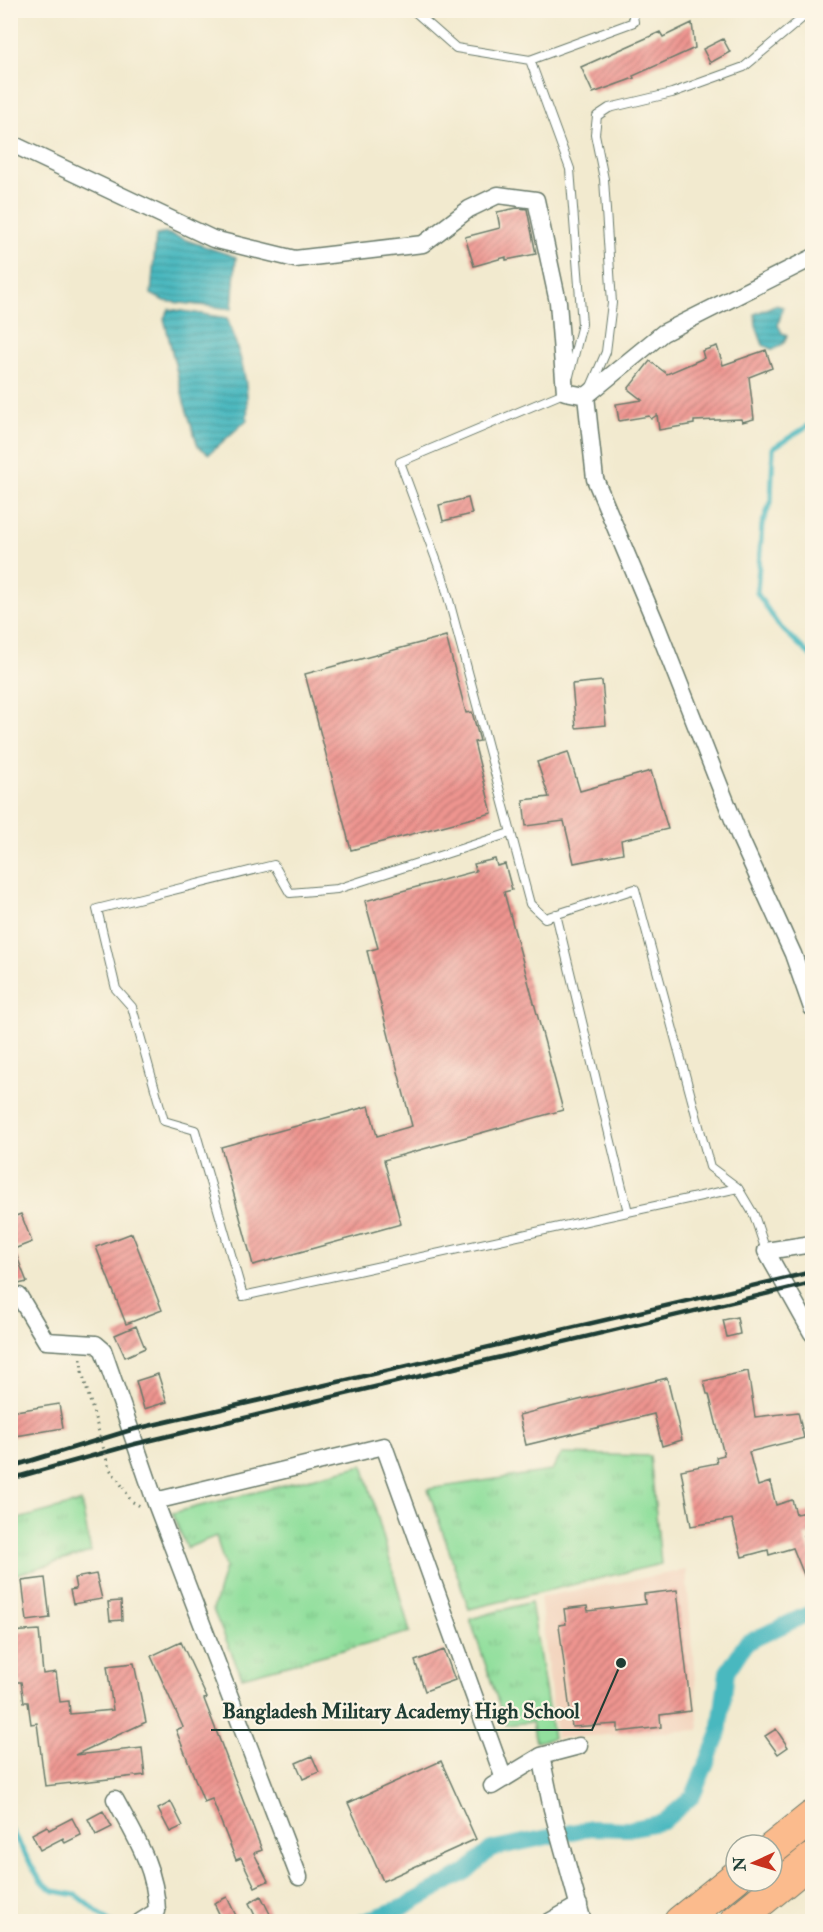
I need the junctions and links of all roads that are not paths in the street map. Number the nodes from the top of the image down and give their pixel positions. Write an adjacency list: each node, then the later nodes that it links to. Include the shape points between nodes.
1 (412, 10): 4 (lane, via 456,48)
2 (632, 10): 4 (lane, via 634,22)
3 (812, 10): 8 (lane, via 744,66 672,93 609,108 597,116 612,303 606,352)
4 (530, 60): 7 (lane, via 570,169 582,324)
5 (10, 143): 7 (street, via 213,239 295,259 423,244 469,209 498,195 536,200 558,302)
6 (813, 258): 8 (street, via 663,333)
7 (566, 392): 8 (street); 9 (lane, via 400,462 443,578)
8 (586, 396): 11 (street, via 595,479)
9 (510, 833): 10 (lane, via 531,904 545,918); 13 (lane, via 337,889 290,893 274,866 97,909 116,989 132,1007 164,1121 195,1130 243,1296)
10 (556, 914): 12 (lane, via 635,889 710,1167); 13 (lane)
11 (813, 1008)
12 (738, 1188): 13 (lane); 15 (lane, via 754,1215)
13 (628, 1212)
14 (813, 1244): 15 (street)
15 (766, 1251): 17 (street)
16 (10, 1296): 18 (street, via 19,1296 46,1341 96,1344 103,1350)
17 (813, 1333)
18 (155, 1501): 20 (street, via 384,1446 498,1782); 25 (street)
19 (579, 1746): 20 (street)
20 (541, 1756): 27 (street)
21 (115, 1799): 28 (street, via 141,1845 156,1886 156,1911)
22 (813, 1817): 23 (highway)
23 (784, 1840)
24 (813, 1859): 32 (highway)
25 (299, 1876)
26 (724, 1887): 31 (highway)
27 (579, 1905): 29 (street); 30 (street)
28 (140, 1922)
29 (549, 1922)
30 (583, 1922)
31 (680, 1922)
32 (735, 1922)

